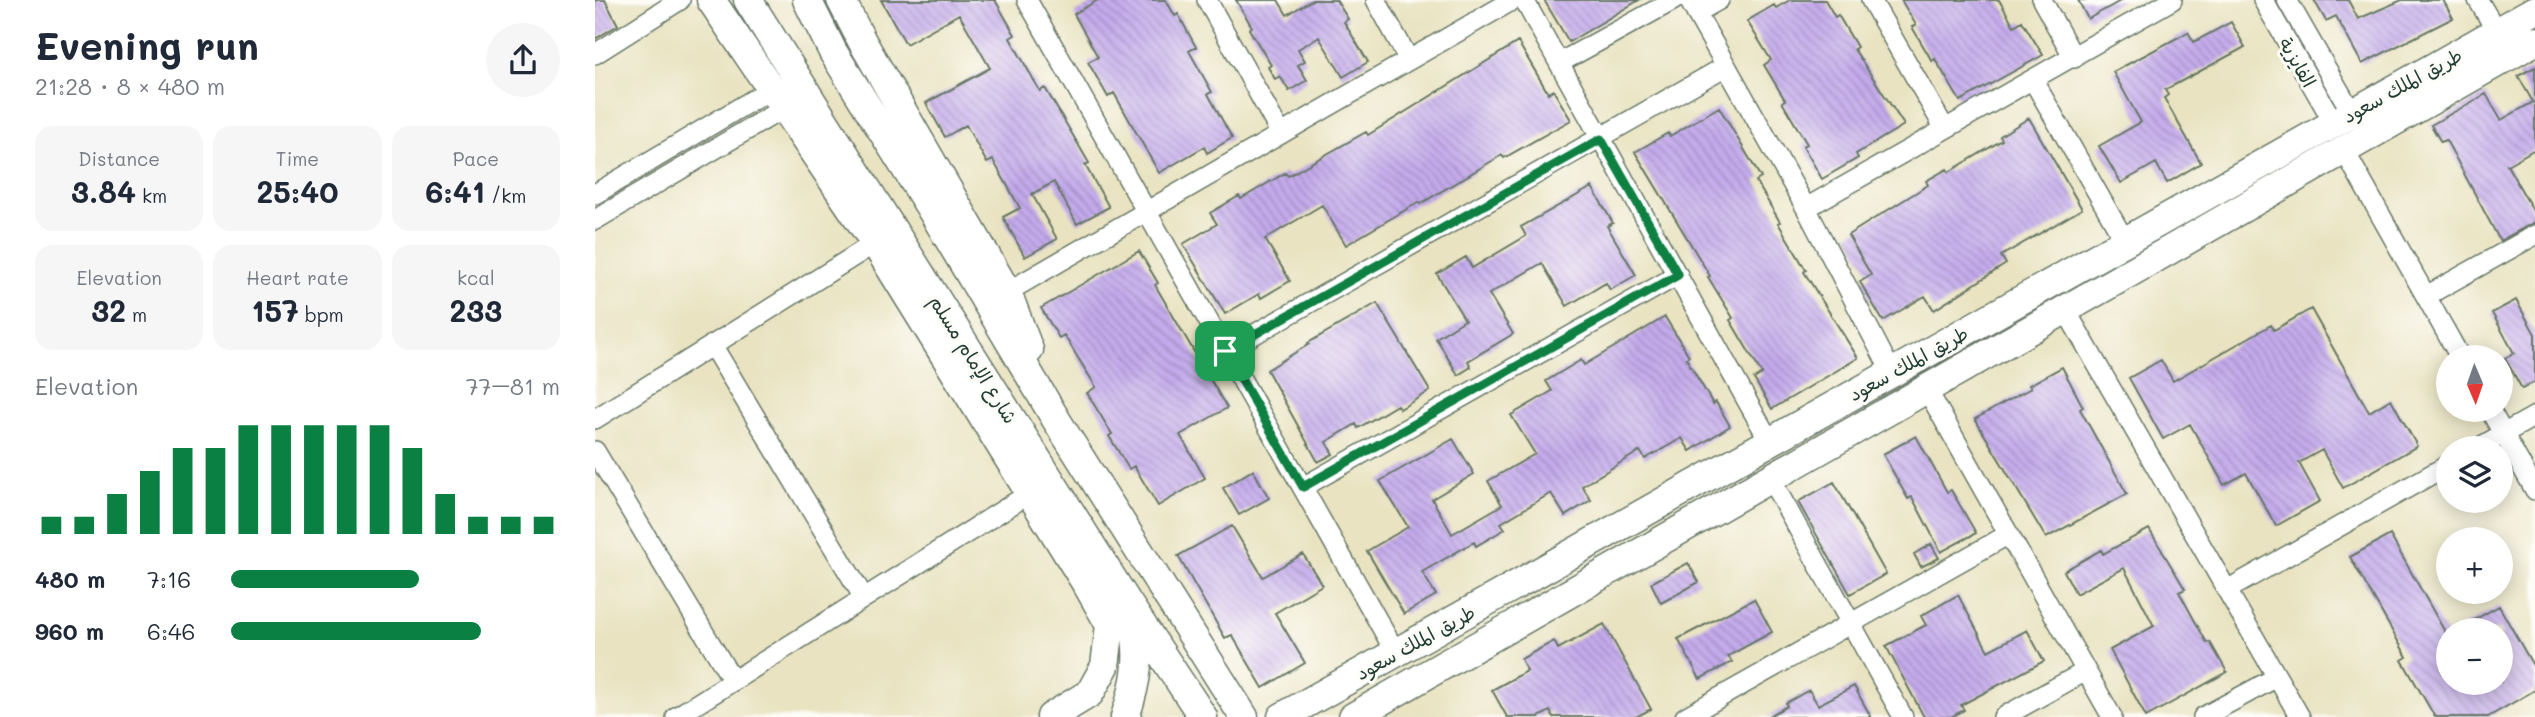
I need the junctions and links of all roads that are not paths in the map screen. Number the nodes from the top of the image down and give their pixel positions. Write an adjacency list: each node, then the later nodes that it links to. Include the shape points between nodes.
1 (680, 0): 23 (street)
2 (711, 0): 29 (main road)
3 (748, 0): 67 (main road, شارع الإمام مسلم)
4 (807, 0): 53 (main road, شارع الإمام مسلم)
5 (841, 0): 43 (main road)
6 (1027, 0): 37 (street)
7 (1207, 0): 32 (street)
8 (1376, 0): 25 (street)
9 (1513, 0): 25 (street)
10 (1524, 0): 26 (street)
11 (1674, 0): 26 (street)
12 (1719, 0): 19 (street)
13 (1871, 0): 31 (street)
14 (2042, 0): 24 (street)
15 (2172, 0): 24 (street)
16 (2263, 0): 30 (street, الفايزية)
17 (2287, 0): 30 (street, الفايزية)
18 (2478, 0): 21 (street)
19 (1693, 7): 27 (street)
20 (2535, 10): 21 (main road, طريق الملك سعود)
21 (2497, 32): 30 (main road, طريق الملك سعود)
22 (2535, 41): 34 (main road, طريق الملك سعود)
23 (595, 54)
24 (2074, 58): 28 (street)
25 (1409, 60): 32 (street)
26 (1559, 63): 33 (street)
27 (1726, 66): 33 (street); 36 (street)
28 (2033, 80): 31 (street); 40 (street)
29 (777, 98): 35 (street); 38 (street); 41 (main road)
30 (2343, 118): 40 (main road, طريق الملك سعود)
31 (1945, 129): 36 (street)
32 (1281, 134): 37 (street)
33 (1601, 139): 42 (street); 48 (street)
34 (2344, 150): 44 (street); 45 (main road, طريق الملك سعود)
35 (595, 194)
36 (1806, 208): 49 (street)
37 (1147, 212): 43 (street); 48 (street)
38 (595, 220)
39 (2535, 235): 44 (street)
40 (2125, 241): 49 (main road, طريق الملك سعود)
41 (875, 243): 46 (street); 63 (main road)
42 (1678, 275): 57 (street); 61 (street)
43 (1007, 292): 53 (main road)
44 (2426, 296): 47 (street)
45 (2065, 309): 50 (main road, طريق الملك سعود); 65 (street)
46 (712, 345): 52 (street); 66 (street)
47 (2453, 345)
48 (1225, 351): 61 (street)
49 (1892, 373): 57 (main road, طريق الملك سعود)
50 (1926, 388): 60 (main road, طريق الملك سعود); 64 (street)
51 (2535, 416): 55 (street)
52 (595, 419)
53 (1057, 421): 77 (main road, شارع الإمام مسلم)
54 (2497, 422): 55 (street)
55 (2503, 433): 56 (street); 62 (street)
56 (2498, 436)
57 (1770, 442): 69 (main road, طريق الملك سعود)
58 (595, 451): 72 (street)
59 (2436, 472): 65 (street)
60 (1770, 478): 68 (street); 79 (main road, طريق الملك سعود)
61 (1303, 487): 69 (street)
62 (2535, 490)
63 (1030, 493): 66 (street); 74 (main road, via 1110,625 1105,666 1090,693)
64 (2009, 534): 68 (street); 70 (street)
65 (2227, 590): 71 (street)
66 (865, 598): 72 (street)
67 (1127, 602): 75 (main road, via 1139,642 1135,691); 76 (main road, شارع الإمام مسلم)
68 (1851, 623): 80 (street); 81 (street)
69 (1396, 653): 78 (main road, طريق الملك سعود)
70 (2086, 671): 82 (street); 83 (street)
71 (2277, 677): 84 (street); 85 (street)
72 (733, 681): 73 (street)
73 (676, 717)
74 (1051, 717)
75 (1125, 717)
76 (1203, 717)
77 (1244, 717)
78 (1282, 717)
79 (1353, 717)
80 (1685, 717)
81 (1903, 717)
82 (2003, 717)
83 (2112, 717)
84 (2203, 717)
85 (2300, 717)

